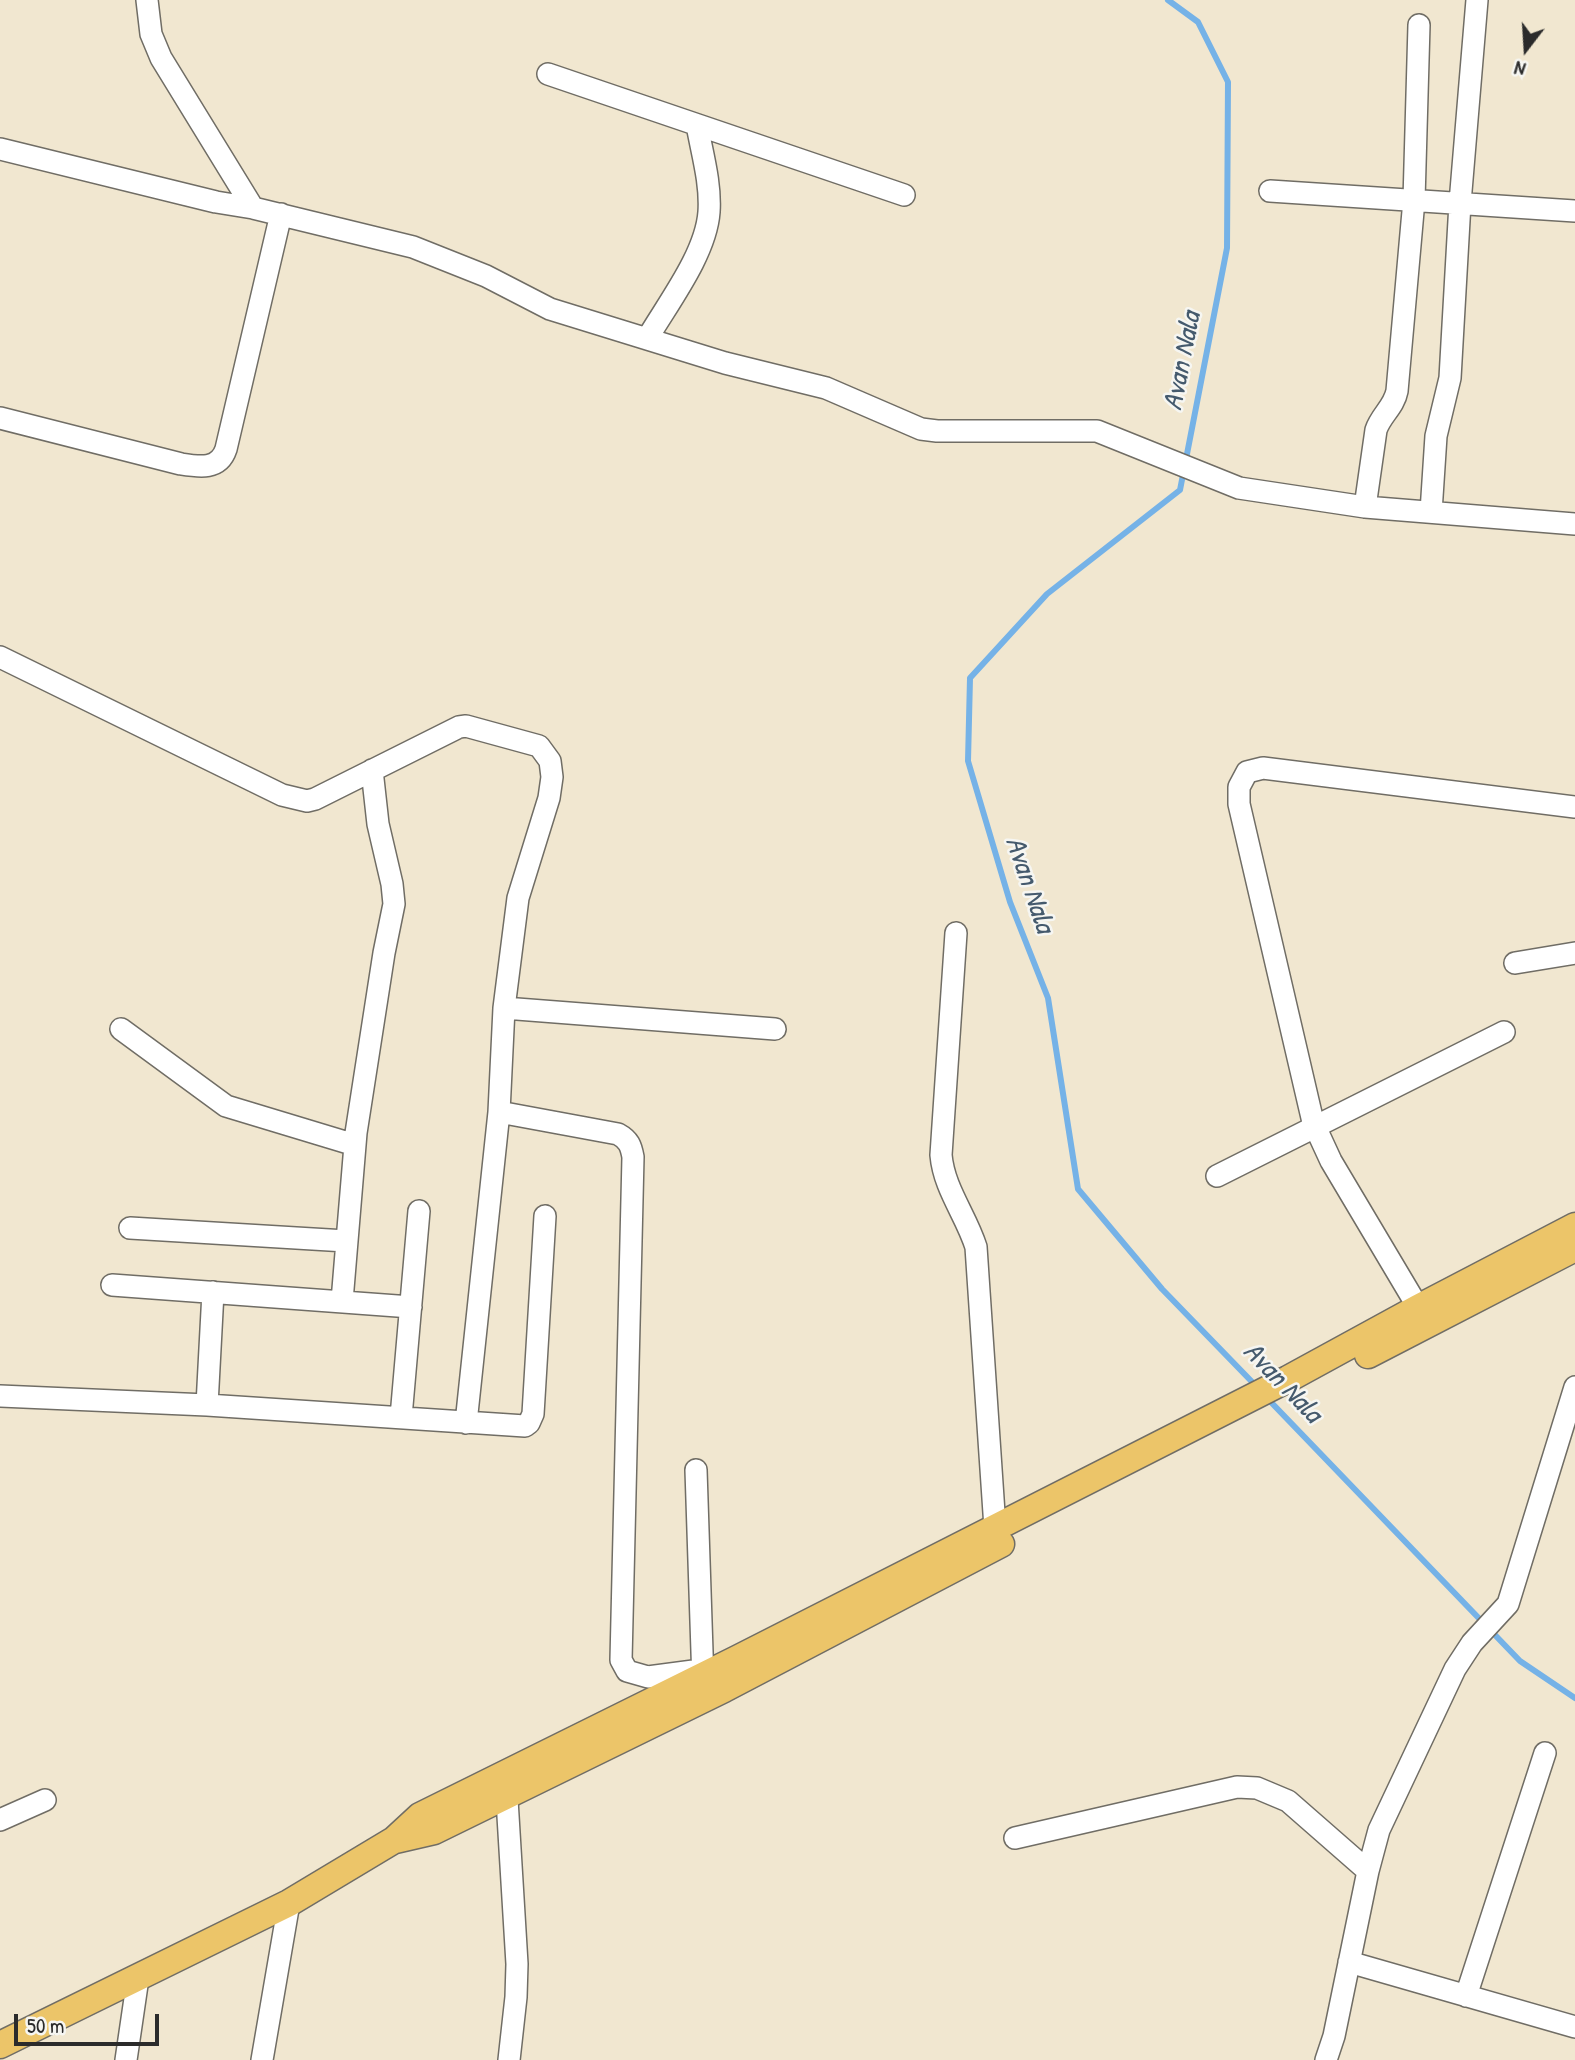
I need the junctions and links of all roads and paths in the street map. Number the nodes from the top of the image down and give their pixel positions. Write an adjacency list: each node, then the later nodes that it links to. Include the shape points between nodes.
1 (147, 0): 11 (street, via 151,34 161,58)
2 (1476, 0): 10 (street)
3 (1419, 25): 9 (street)
4 (548, 74): 5 (street)
5 (697, 125): 8 (street); 14 (street, via 709,214 695,257)
6 (0, 149): 11 (street)
7 (1270, 191): 9 (street)
8 (904, 195)
9 (1414, 200): 10 (street); 16 (street, via 1397,391 1392,406 1378,422)
10 (1460, 203): 12 (street); 17 (street, via 1450,378 1436,436)
11 (253, 208): 13 (street)
12 (1575, 211)
13 (282, 215): 14 (street, via 413,247 477,272 550,309); 15 (street, via 223,459 197,467)
14 (647, 339): 16 (street, via 826,388 921,429 1097,431 1239,488)
15 (0, 418)
16 (1365, 506): 17 (street)
17 (1431, 512): 18 (street)
18 (1575, 524)
19 (0, 657): 20 (street, via 295,799 316,799)
20 (372, 770): 25 (street, via 466,726 528,741 539,746 550,761 549,799 518,898); 31 (street, via 394,904)
21 (1575, 807): 30 (street, via 1263,768 1247,772 1239,787 1239,804)
22 (956, 933): 51 (street, via 941,1155 946,1184 976,1247)
23 (1575, 953): 24 (street)
24 (1515, 963)
25 (504, 1008): 27 (street); 29 (street)
26 (121, 1029): 31 (street, via 226,1106)
27 (775, 1029)
28 (1504, 1032): 30 (street)
29 (499, 1112): 48 (street); 52 (street, via 618,1134 631,1147 621,1660 627,1671 648,1678)
30 (1316, 1128): 32 (street); 43 (street)
31 (355, 1145): 37 (street)
32 (1217, 1176)
33 (419, 1211): 42 (street)
34 (545, 1216): 48 (street, via 533,1414 525,1426)
35 (1575, 1226): 43 (main road)
36 (130, 1228): 37 (street)
37 (346, 1241): 41 (street)
38 (1575, 1248): 43 (main road)
39 (112, 1285): 40 (street)
40 (213, 1292): 41 (street); 46 (street)
41 (342, 1301): 42 (street)
42 (411, 1307): 47 (street)
43 (1423, 1316): 49 (main road)
44 (1575, 1387): 58 (street, via 1508,1604 1455,1669 1379,1830)
45 (0, 1396): 46 (street)
46 (207, 1405): 47 (street)
47 (401, 1417): 48 (street)
48 (466, 1423)
49 (1205, 1429): 51 (main road); 52 (main road)
50 (696, 1470): 52 (street)
51 (995, 1528): 52 (main road)
52 (703, 1681): 54 (main road)
53 (1545, 1753): 62 (street)
54 (506, 1784): 59 (main road, via 434,1831 394,1840); 67 (street, via 517,1964)
55 (45, 1800): 56 (street)
56 (0, 1820)
57 (1015, 1838): 58 (street, via 1237,1787 1257,1788 1288,1801)
58 (1368, 1871): 60 (street)
59 (289, 1903): 61 (main road); 66 (street)
60 (1349, 1962): 62 (street); 68 (street)
61 (138, 1979): 64 (main road); 65 (street)
62 (1466, 1996): 63 (street)
63 (1575, 2026)
64 (0, 2045)
65 (127, 2060)
66 (262, 2060)
67 (509, 2060)
68 (1326, 2060)

